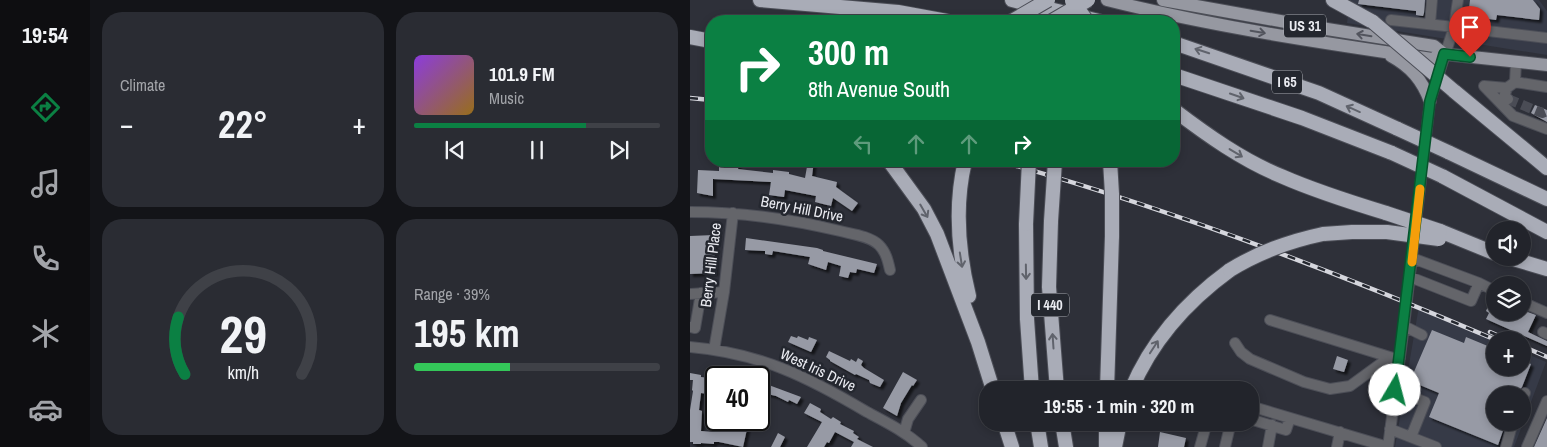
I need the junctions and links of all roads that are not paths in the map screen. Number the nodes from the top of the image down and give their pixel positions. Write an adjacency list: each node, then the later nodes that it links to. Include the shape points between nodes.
1 (760, 0): 13 (highway)
2 (1012, 0): 18 (highway)
3 (1049, 0): 14 (highway, bridge); 15 (highway); 16 (highway)
4 (1072, 0): 20 (highway, bridge)
5 (1077, 0): 19 (highway, bridge)
6 (1088, 0): 17 (highway, bridge)
7 (1107, 0): 21 (main road, US 31, one-way to 21)
8 (1163, 0): 30 (main road, US 31, one-way to 8, via 1434,46)
9 (1333, 0): 24 (highway)
10 (1348, 0): 24 (highway)
11 (1432, 0): 25 (street)
12 (1458, 0): 26 (street)
13 (914, 15)
14 (1023, 15)
15 (1046, 15)
16 (1059, 15)
17 (1062, 15)
18 (1074, 15)
19 (1074, 15)
20 (1082, 15)
21 (1172, 15)
22 (1180, 17): 29 (main road, US 31, one-way to 29)
23 (1391, 20): 25 (street)
24 (1372, 22): 44 (highway, bridge)
25 (1430, 24): 26 (street)
26 (1454, 27): 27 (street); 30 (street)
27 (1547, 38)
28 (1180, 44): 45 (highway, I 65, one-way to 28, bridge, via 1319,94)
29 (1385, 52): 30 (main road, US 31, via 1432,59); 36 (main road, via 1412,70 1421,80)
30 (1444, 54): 31 (main road, US 31); 36 (street)
31 (1516, 62): 32 (main road, US 31); 35 (street)
32 (1547, 65)
33 (1180, 77): 48 (highway, I 65, one-way to 48, bridge, via 1302,118 1392,153)
34 (1547, 87): 35 (street)
35 (1510, 90): 38 (street, via 1484,86 1513,116)
36 (1430, 101): 51 (street)
37 (1180, 115): 49 (highway, one-way to 49, bridge, via 1236,154 1279,176)
38 (1547, 129)
39 (894, 167): 67 (highway, one-way to 67, via 924,209 937,234)
40 (964, 167): 67 (highway, one-way to 67, via 958,236)
41 (1029, 167): 73 (highway, I 440, one-way to 73, bridge, via 1027,320)
42 (1054, 167): 74 (highway, I 440, one-way to 42, bridge, via 1049,287)
43 (1110, 167): 75 (highway, bridge, via 1112,236)
44 (1547, 168)
45 (1547, 199)
46 (690, 212): 47 (street, Berry Hill Drive)
47 (733, 213): 54 (street, Berry Hill Drive, via 784,219 870,239 883,250); 58 (street, Berry Hill Place)
48 (1547, 232)
49 (1439, 235): 50 (highway); 76 (highway, one-way to 49, bridge, via 1150,352 1170,324 1195,298 1230,270 1265,252 1295,240 1324,234 1388,232)
50 (1486, 250)
51 (1412, 258): 55 (street); 56 (street)
52 (1531, 264): 53 (highway)
53 (1547, 269)
54 (890, 270)
55 (1410, 276): 56 (street, via 1471,301); 64 (street)
56 (1479, 284): 57 (street)
57 (1486, 287)
58 (724, 292): 60 (street); 70 (street, Berry Hill Place)
59 (690, 294): 60 (street)
60 (701, 294): 65 (street, via 695,328)
61 (1531, 306): 62 (street)
62 (1547, 313)
63 (1270, 320): 71 (street)
64 (1404, 326): 66 (street); 71 (street)
65 (690, 328)
66 (1422, 335)
67 (978, 342): 72 (highway)
68 (1235, 342): 71 (street, via 1250,359 1304,382 1330,389 1350,386 1382,362)
69 (690, 347): 70 (street, West Iris Drive)
70 (714, 350): 94 (street, West Iris Drive, via 752,358 797,374)
71 (1396, 358): 77 (street)
72 (990, 381)
73 (1031, 381)
74 (1055, 381)
75 (1107, 381)
76 (1136, 381)
77 (1395, 390): 84 (street); 95 (street, via 1425,402)
78 (920, 400): 94 (street, via 908,419)
79 (1547, 400): 110 (street)
80 (1259, 409): 81 (street)
81 (1290, 418): 83 (street, via 1286,430); 93 (street)
82 (1259, 422): 83 (street)
83 (1272, 425): 105 (street)
84 (1390, 430): 95 (street); 107 (street)
85 (1007, 431): 98 (highway)
86 (1038, 431): 99 (highway)
87 (1063, 431): 100 (highway)
88 (1106, 431): 101 (highway)
89 (1118, 431): 102 (highway)
90 (1204, 431): 103 (street)
91 (1229, 431): 104 (street)
92 (1510, 431): 109 (street)
93 (1340, 432): 96 (street); 106 (street)
94 (904, 433): 97 (street, West Iris Drive)
95 (1411, 437): 108 (street)
96 (1371, 444): 107 (street)
97 (922, 447)
98 (1012, 447)
99 (1041, 447)
100 (1066, 447)
101 (1106, 447)
102 (1115, 447)
103 (1200, 447)
104 (1225, 447)
105 (1268, 447)
106 (1337, 447)
107 (1388, 447)
108 (1436, 447)
109 (1506, 447)
110 (1526, 447)

